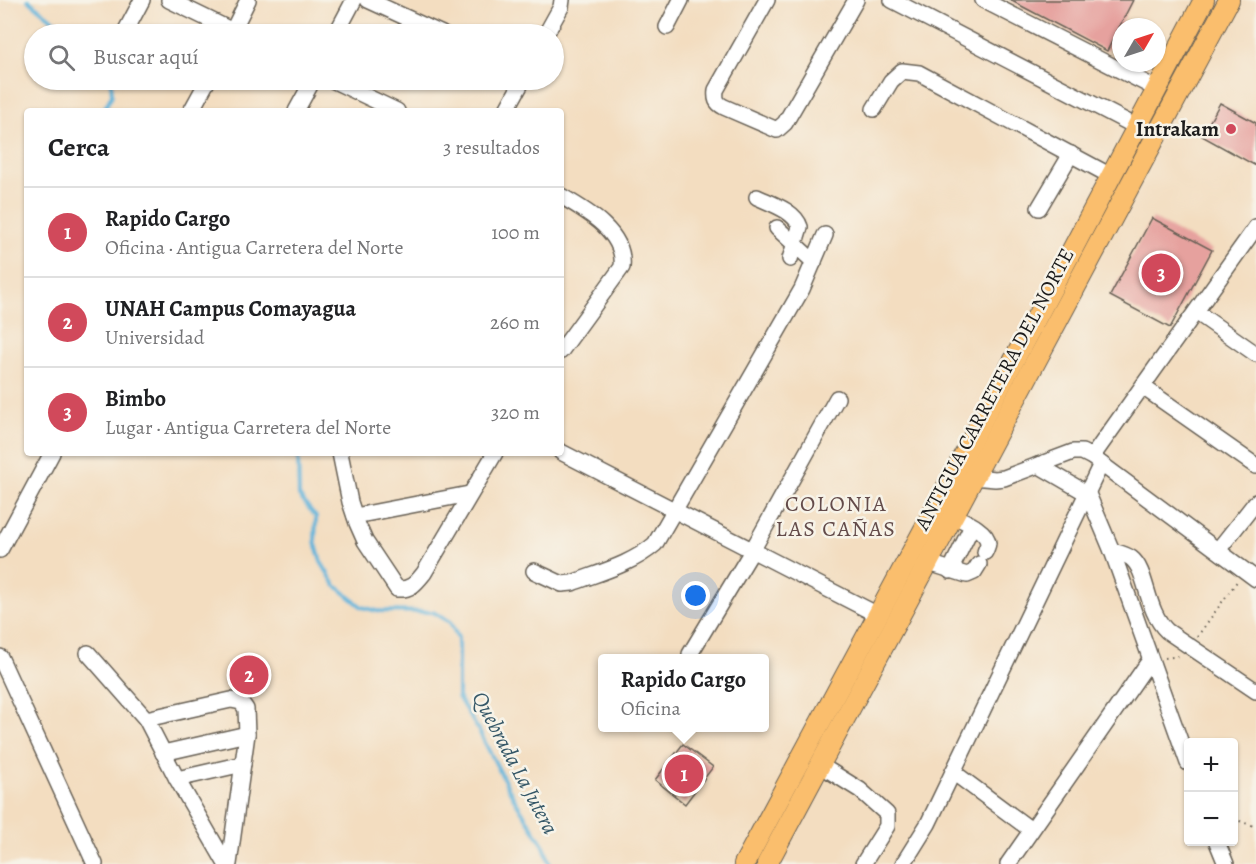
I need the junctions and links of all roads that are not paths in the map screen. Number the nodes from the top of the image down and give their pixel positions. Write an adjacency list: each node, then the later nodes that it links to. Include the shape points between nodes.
1 (142, 0): 14 (street)
2 (169, 0): 15 (street)
3 (248, 0): 16 (street)
4 (354, 0): 17 (street)
5 (368, 0): 18 (street)
6 (562, 0): 19 (street)
7 (681, 0): 20 (street)
8 (767, 0): 9 (street, via 716,90 716,97 724,107 777,130 785,123)
9 (856, 0)
10 (892, 0): 31 (street)
11 (983, 0): 21 (street)
12 (1204, 0): 21 (main road, ANTIGUA CARRETERA DEL NORTE)
13 (1229, 0): 54 (main road, ANTIGUA CARRETERA DEL NORTE)
14 (129, 24)
15 (216, 24)
16 (238, 24)
17 (341, 24)
18 (420, 24)
19 (552, 24)
20 (667, 27)
21 (1157, 89): 31 (main road, ANTIGUA CARRETERA DEL NORTE)
22 (203, 90): 26 (street)
23 (308, 90): 27 (street)
24 (353, 90): 28 (street)
25 (518, 90): 29 (street)
26 (193, 108)
27 (299, 108)
28 (391, 108)
29 (508, 108)
30 (874, 109): 32 (street, via 902,71 919,73)
31 (1137, 127): 33 (main road, ANTIGUA CARRETERA DEL NORTE)
32 (1071, 154): 33 (street); 36 (street)
33 (1112, 176): 70 (main road, ANTIGUA CARRETERA DEL NORTE)
34 (757, 197): 40 (street, via 799,223)
35 (564, 199): 43 (street, via 605,227 623,256 622,267)
36 (1039, 208)
37 (777, 228): 40 (street)
38 (825, 235): 41 (street)
39 (1254, 235): 42 (street)
40 (792, 252): 41 (street)
41 (813, 262): 58 (street, via 802,289)
42 (1196, 312): 44 (street); 45 (street)
43 (564, 347)
44 (1256, 354)
45 (1143, 387): 51 (street); 53 (street)
46 (837, 398): 64 (street)
47 (564, 454): 58 (street)
48 (50, 456): 62 (street)
49 (341, 456): 59 (street)
50 (493, 456): 55 (street)
51 (1097, 460): 52 (street, via 1073,452); 56 (street); 63 (street)
52 (1038, 465): 54 (street, via 995,479); 56 (street)
53 (1256, 466)
54 (973, 477): 60 (main road, ANTIGUA CARRETERA DEL NORTE)
55 (469, 494): 59 (street); 59 (street, via 424,573 406,590 397,589 365,542)
56 (1088, 494): 65 (street); 82 (street)
57 (1256, 502): 63 (street)
58 (674, 512): 64 (street); 67 (street, via 655,544 630,561 572,583 562,584)
59 (354, 516)
60 (954, 516): 61 (street); 66 (main road, ANTIGUA CARRETERA DEL NORTE)
61 (972, 526): 68 (street); 68 (street, via 988,543 982,558 974,572 967,575)
62 (0, 550)
63 (1218, 550): 69 (street)
64 (752, 551): 70 (street); 72 (street)
65 (1112, 551): 74 (street); 75 (street, via 1126,555 1138,565 1153,613 1167,631)
66 (929, 563): 68 (street); 81 (main road, ANTIGUA CARRETERA DEL NORTE)
67 (534, 571)
68 (950, 571)
69 (1250, 574)
70 (878, 615): 89 (main road, ANTIGUA CARRETERA DEL NORTE)
71 (88, 653): 76 (street)
72 (690, 654)
73 (0, 657): 87 (street)
74 (1150, 660): 78 (street); 84 (street)
75 (1256, 690)
76 (146, 719): 77 (street, via 231,700 246,709); 79 (street)
77 (247, 734): 79 (street); 80 (street)
78 (1184, 752)
79 (163, 753): 83 (street)
80 (243, 764): 83 (street); 88 (street)
81 (820, 765): 90 (main road, ANTIGUA CARRETERA DEL NORTE); 91 (street, via 860,790 887,814 887,826)
82 (953, 772): 84 (street); 92 (street)
83 (177, 779): 88 (street)
84 (1031, 830): 93 (street)
85 (1218, 846): 86 (street)
86 (1223, 862)
87 (95, 864)
88 (227, 864)
89 (744, 864)
90 (767, 864)
91 (863, 864)
92 (903, 864)
93 (1008, 864)

